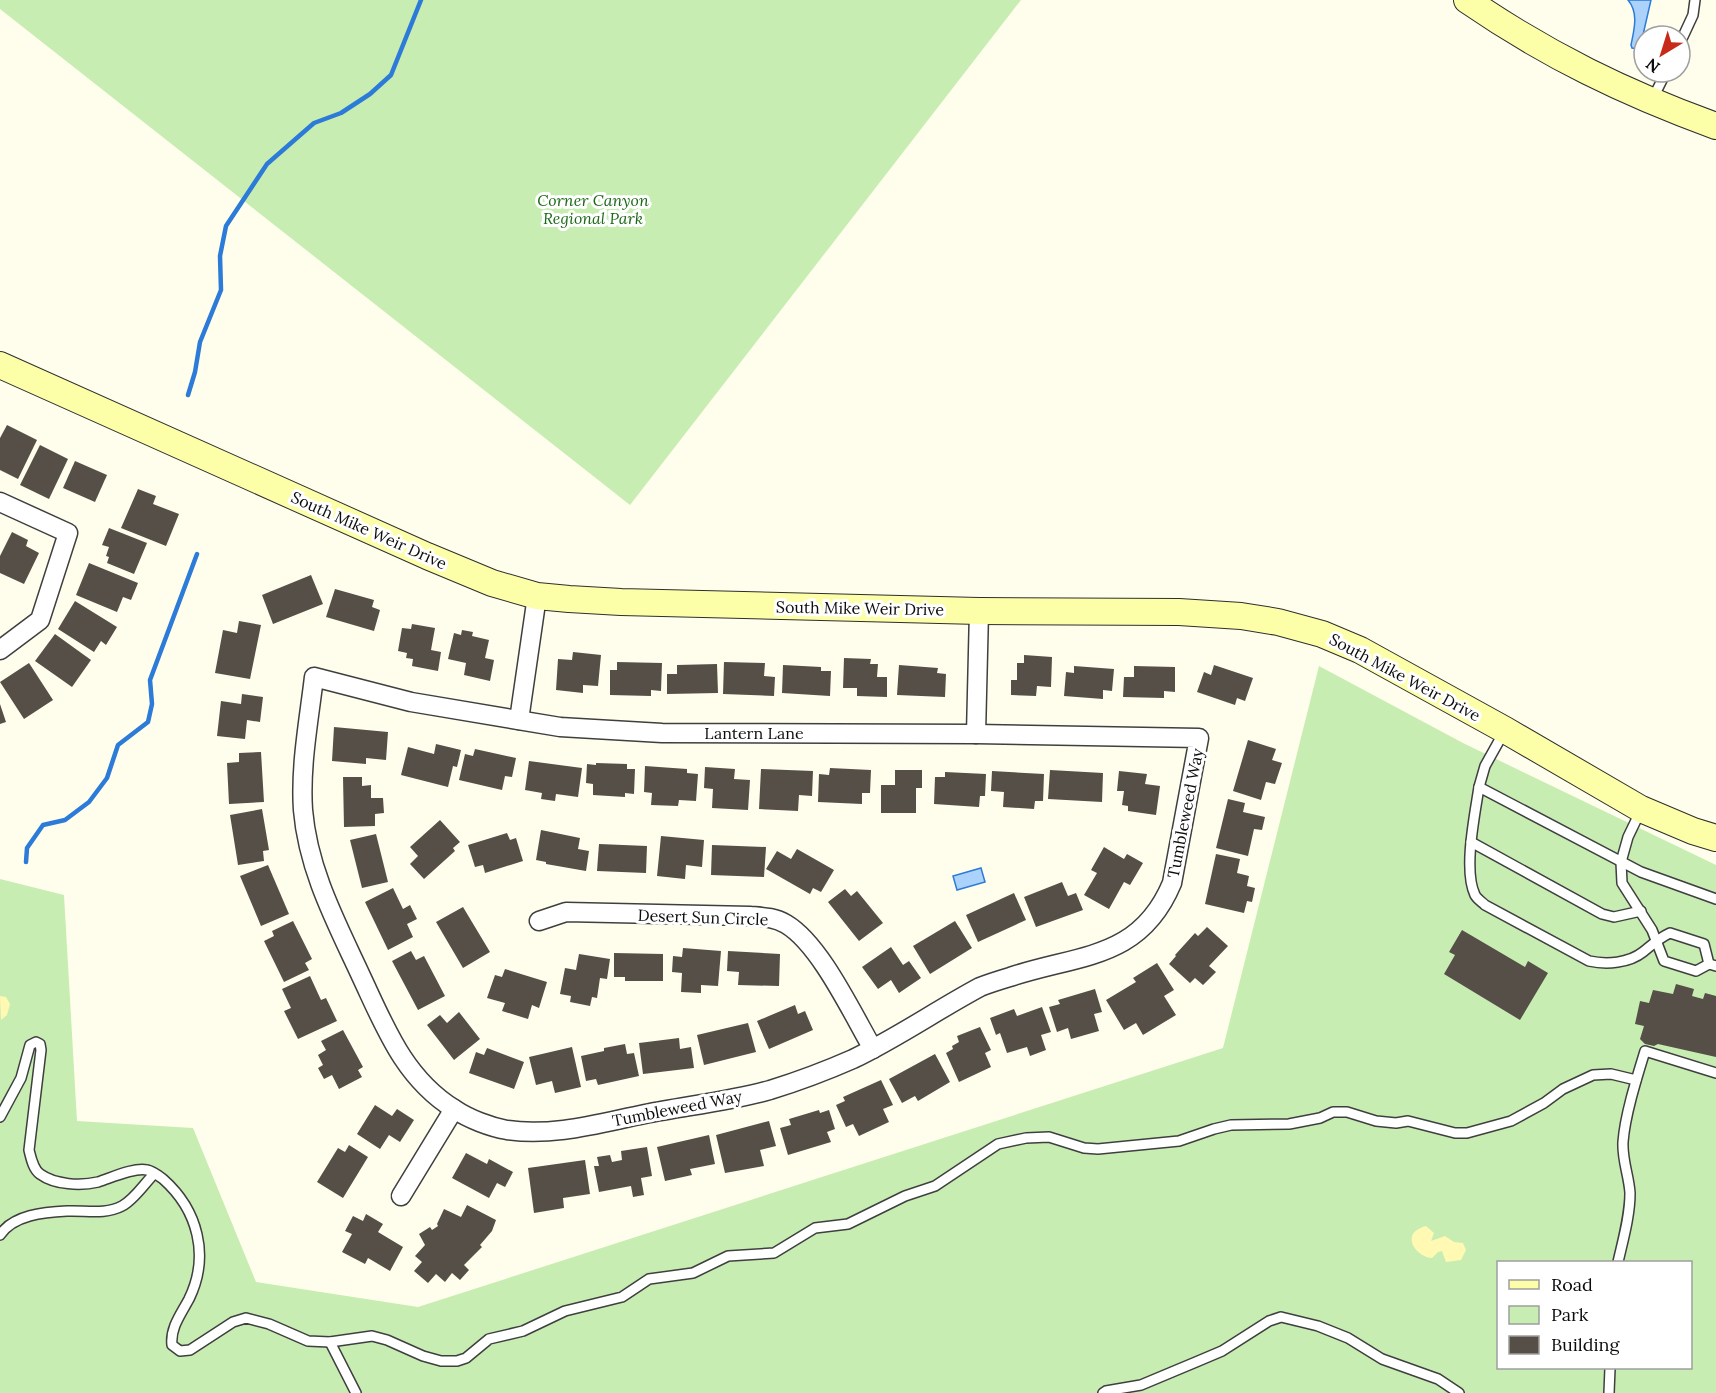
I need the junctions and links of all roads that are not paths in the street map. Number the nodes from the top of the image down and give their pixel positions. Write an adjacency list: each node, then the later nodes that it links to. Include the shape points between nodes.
1 (1467, 0): 5 (street, via 1552,54)
2 (1695, 0): 3 (lane)
3 (1689, 24)
4 (1660, 84): 5 (lane)
5 (1651, 102): 6 (street)
6 (1716, 126)
7 (0, 364): 9 (street, South Mike Weir Drive, via 428,556 492,583)
8 (0, 502): 11 (street, via 68,533 40,620)
9 (537, 596): 10 (street, South Mike Weir Drive, via 621,602); 13 (street)
10 (979, 611): 14 (street, South Mike Weir Drive, via 1179,612 1278,622 1360,650); 15 (street)
11 (0, 650)
12 (314, 677): 13 (street, Lantern Lane, via 411,702); 30 (street, Tumbleweed Way, via 303,809 310,856 322,893 388,1035 404,1063)
13 (519, 720): 15 (street, Lantern Lane, via 560,727 662,733)
14 (1505, 730): 17 (lane, via 1485,766); 18 (street, South Mike Weir Drive)
15 (976, 734): 16 (street, Lantern Lane)
16 (1199, 738): 27 (street, Tumbleweed Way, via 1172,884 1164,902 1141,931 1104,952 983,986)
17 (1479, 787): 20 (lane); 21 (lane)
18 (1641, 809): 19 (street, South Mike Weir Drive); 21 (lane)
19 (1716, 838)
20 (1471, 842): 23 (lane, via 1602,914 1614,917); 25 (lane, via 1476,897 1589,962 1628,960)
21 (1621, 862): 22 (lane); 23 (lane, via 1622,883)
22 (1716, 899)
23 (1641, 911): 25 (lane)
24 (539, 921): 27 (street, Desert Sun Circle, via 567,912 750,916 784,922 818,955)
25 (1655, 940): 26 (lane, via 1664,961 1696,971); 26 (lane, via 1670,933 1704,944)
26 (1713, 965)
27 (873, 1049): 30 (street, Tumbleweed Way, via 770,1090 562,1130 505,1130)
28 (1716, 1073): 29 (lane, via 1645,1051)
29 (1636, 1080): 35 (lane, via 1623,1142 1630,1192); 36 (lane, via 1593,1074 1511,1121 1467,1133 1333,1112 1289,1124 1231,1125 1179,1141 1098,1149 1049,1137 1010,1140 988,1149 935,1186 848,1224 815,1228 774,1253 728,1256 693,1273 649,1279 622,1297 565,1311 523,1331 489,1339 466,1358 441,1361 372,1336)
30 (454, 1109): 33 (street)
31 (0, 1117): 32 (lane, via 21,1078 30,1045 36,1042 41,1050 28,1150 39,1173 62,1183 98,1182 140,1170)
32 (154, 1174): 34 (lane, via 123,1206 108,1211 35,1215 15,1221); 36 (lane, via 179,1197 200,1238 197,1275 173,1330 172,1345 180,1351 190,1350 246,1318 309,1341)
33 (401, 1196)
34 (0, 1235)
35 (1618, 1261)
36 (330, 1342): 38 (lane)
37 (1610, 1369): 41 (lane)
38 (356, 1393)
39 (1103, 1393): 40 (lane, via 1141,1385 1222,1351 1281,1317 1348,1338 1382,1359 1438,1380)
40 (1459, 1393)
41 (1610, 1393)

